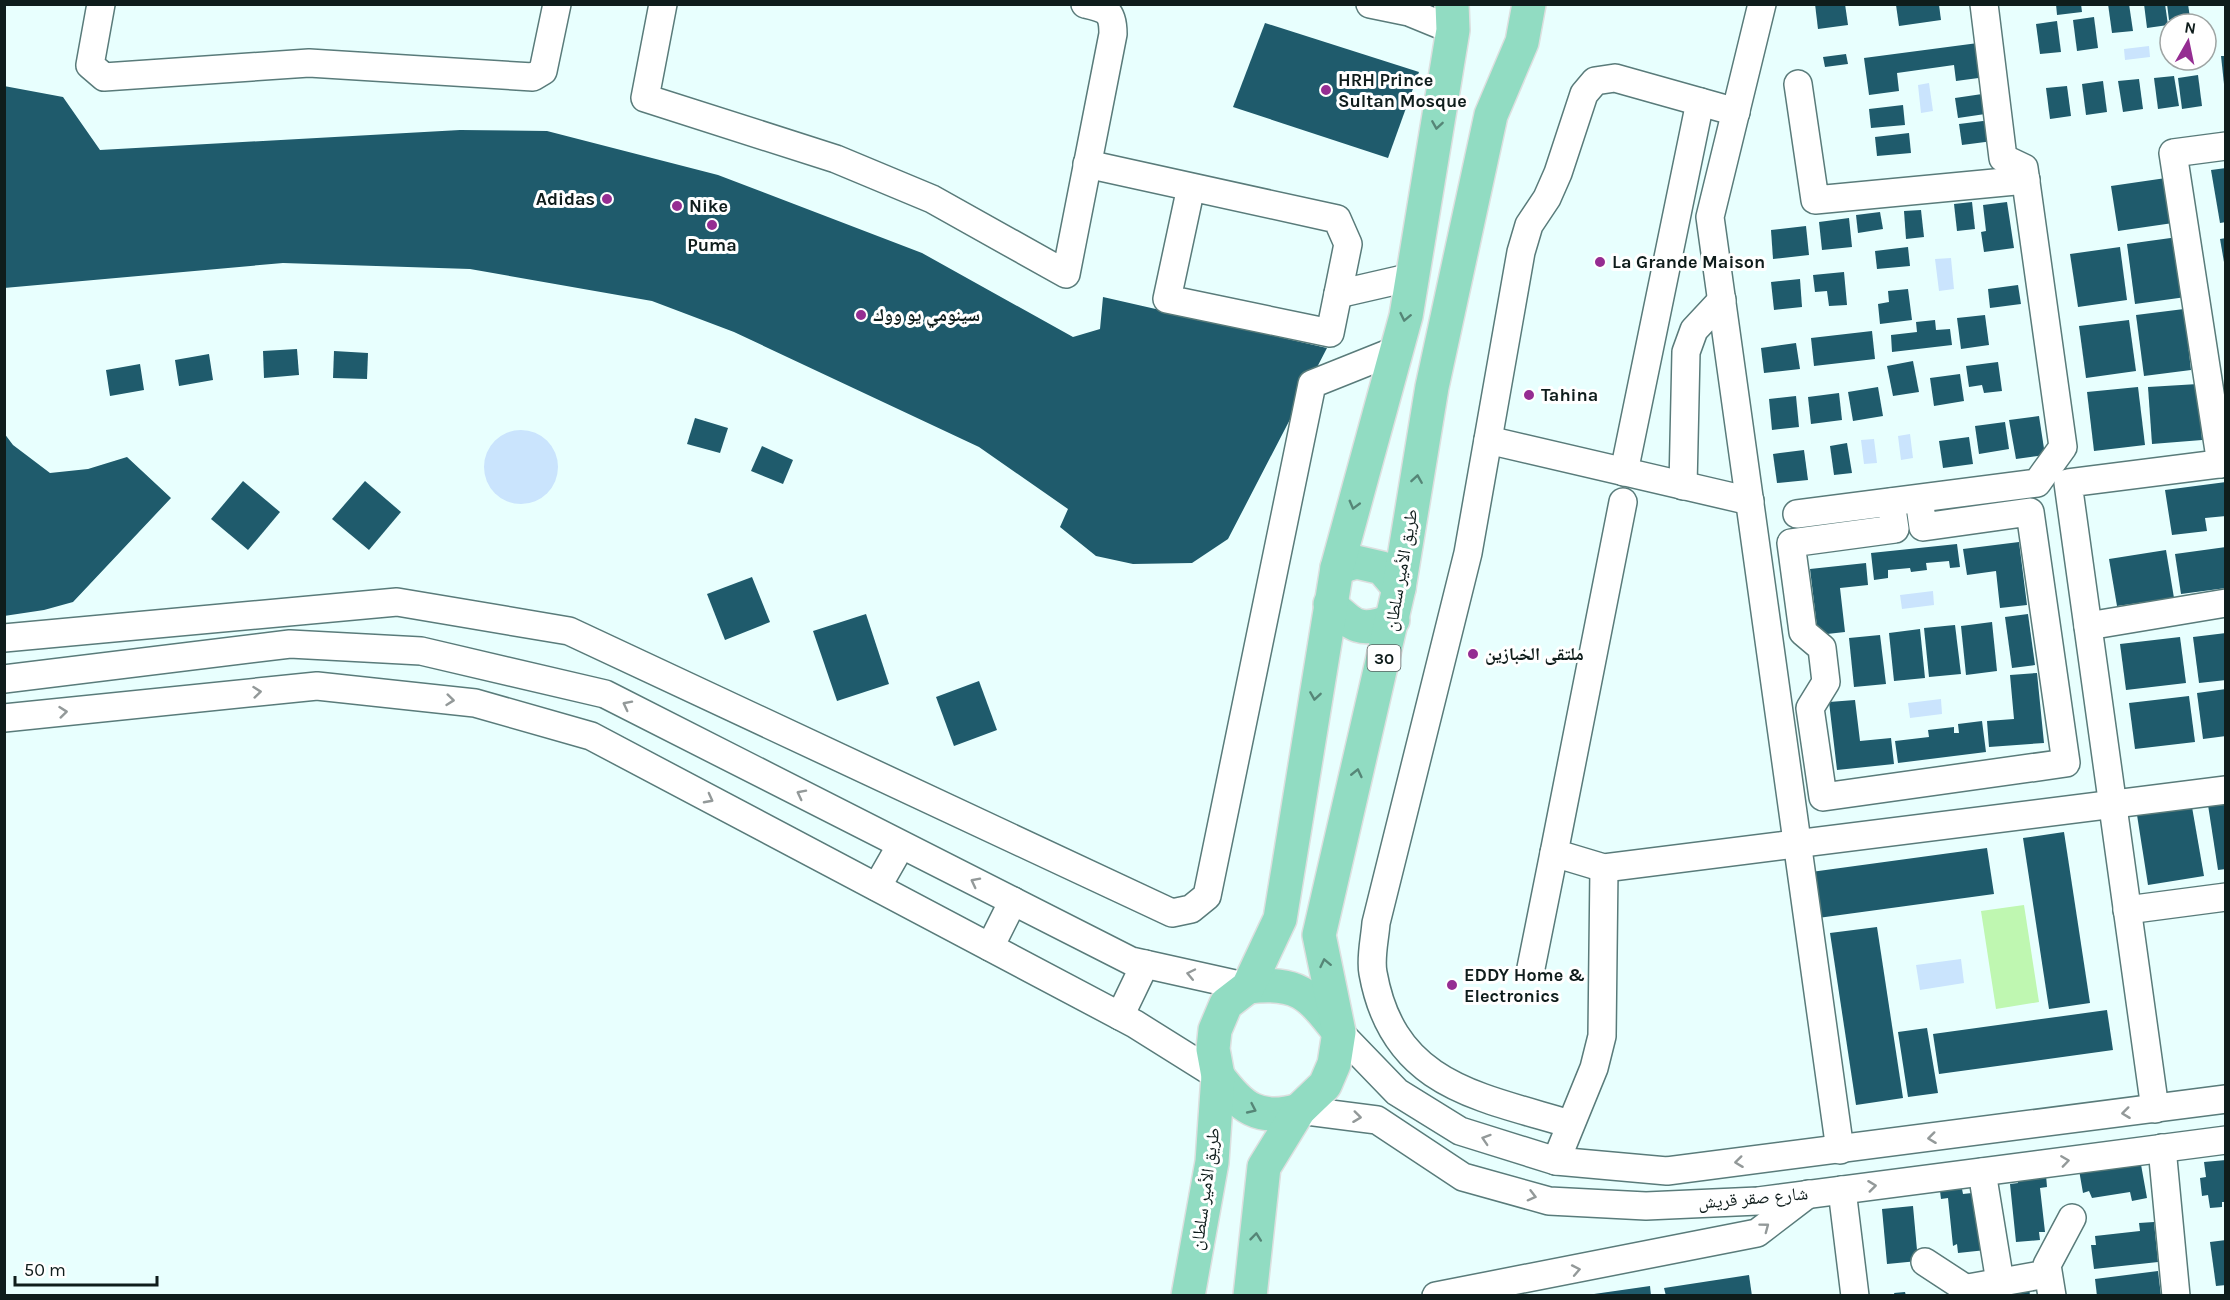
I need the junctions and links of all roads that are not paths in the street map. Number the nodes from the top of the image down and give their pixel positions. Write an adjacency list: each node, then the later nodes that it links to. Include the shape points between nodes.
1 (101, 4): 2 (street, via 90,65 104,77 309,63 533,76 543,71)
2 (557, 4)
3 (663, 4): 14 (street, via 645,98 836,159 913,191 1066,274)
4 (1085, 4): 14 (street, via 1109,12 1113,21)
5 (1370, 4): 9 (street)
6 (1529, 4): 31 (main road, طريق الأمير سلطان / 30, one-way to 6, via 1432,387 1491,115 1522,42)
7 (1761, 4): 12 (street)
8 (1984, 4): 15 (street, via 2003,158 2024,168)
9 (1452, 17): 17 (main road, طريق الأمير سلطان, one-way to 17)
10 (1798, 84): 15 (street, via 1815,200)
11 (1700, 102): 12 (street); 21 (street, via 1615,78 1595,81 1584,94 1547,198 1528,225); 23 (street)
12 (1736, 112): 19 (street, via 1710,217)
13 (2226, 146): 22 (street, via 2173,153)
14 (1088, 164): 16 (street)
15 (2026, 180): 25 (street, via 2063,447 2037,483)
16 (1191, 187): 18 (street, via 1337,219 1348,244); 18 (street, via 1167,299 1330,333)
17 (1412, 277): 18 (street); 20 (main road, طريق الأمير سلطان, one-way to 20)
18 (1338, 294)
19 (1722, 300): 24 (street, via 1694,330 1686,352); 26 (street)
20 (1397, 350): 30 (main road, طريق الأمير سلطان, one-way to 30); 36 (street, via 1312,384 1207,896 1191,909 1172,913 568,632 397,602)
21 (1488, 440): 23 (street); 67 (street, via 1468,554 1376,922 1373,971 1384,1011 1403,1047 1431,1074 1475,1096)
22 (2223, 464): 35 (street, via 2068,483)
23 (1624, 472): 24 (street)
24 (1683, 486): 26 (street)
25 (1919, 499): 28 (street); 28 (street, via 1923,527 2030,512 2066,763 1823,797 1810,708 1826,682 1825,670 1822,648 1803,632 1791,543 1895,530)
26 (1749, 501): 49 (street)
27 (1623, 502): 51 (street)
28 (1892, 502): 29 (street)
29 (1797, 514)
30 (1337, 568): 31 (main road, via 1356,562 1382,568); 33 (main road, طريق الأمير سلطان)
31 (1399, 588): 34 (main road, طريق الأمير سلطان / 30)
32 (2226, 603): 35 (street)
33 (1330, 604): 34 (main road, via 1349,622 1371,628); 60 (main road, طريق الأمير سلطان, one-way to 60, via 1280,920)
34 (1392, 620): 62 (main road, طريق الأمير سلطان / 30, one-way to 34, via 1319,935)
35 (2088, 626): 48 (street)
36 (4, 638)
37 (377, 649): 38 (street, via 290,645); 39 (street, via 421,651); 41 (street)
38 (187, 657): 40 (street); 42 (street)
39 (511, 672): 43 (street); 45 (street, one-way to 39, via 605,694)
40 (4, 679)
41 (372, 692): 42 (street, one-way to 41, via 317,686); 43 (street, one-way to 43, via 475,703)
42 (192, 699): 44 (street, one-way to 42)
43 (503, 711): 46 (street, via 591,736)
44 (4, 718)
45 (694, 740): 46 (street); 50 (street, one-way to 45)
46 (675, 780): 53 (street, one-way to 53)
47 (2226, 790): 48 (street)
48 (2113, 805): 49 (street); 56 (street)
49 (1797, 844): 52 (street); 70 (street)
50 (901, 845): 53 (street); 55 (street, one-way to 50)
51 (1554, 853): 52 (street); 59 (street)
52 (1604, 868): 67 (street, via 1602,1036 1594,1068)
53 (877, 887): 57 (street)
54 (2226, 897): 56 (street)
55 (1013, 902): 57 (street); 58 (street, via 1131,961)
56 (2127, 910): 65 (street)
57 (990, 947): 61 (street)
58 (1145, 964): 60 (street, one-way to 58); 61 (street)
59 (1531, 968)
60 (1248, 987): 62 (main road, via 1272,984 1294,989 1315,1002); 63 (main road, طريق الأمير سلطان, via 1226,1004 1215,1030 1213,1048)
61 (1119, 1016): 63 (street)
62 (1339, 1032): 66 (main road, طريق الأمير سلطان / 30, via 1334,1064 1325,1084); 71 (street, شارع صقر قريش, one-way to 62, via 1460,1131 1396,1092)
63 (1218, 1076): 66 (main road, one-way to 66, via 1247,1108 1282,1115); 81 (main road, طريق الأمير سلطان, via 1212,1162)
64 (2226, 1100): 65 (street, شارع صقر قريش)
65 (2155, 1109): 70 (street, شارع صقر قريش, one-way to 70)
66 (1299, 1110): 74 (street, شارع صقر قريش, one-way to 74, via 1377,1120 1463,1177 1549,1201 1646,1206 1758,1201); 82 (main road, طريق الأمير سلطان / 30, one-way to 66, via 1264,1167)
67 (1570, 1124): 71 (street)
68 (2226, 1140): 69 (street, شارع صقر قريش)
69 (2162, 1148): 72 (street, شارع صقر قريش, one-way to 69); 85 (street)
70 (1840, 1150): 71 (street, شارع صقر قريش, one-way to 71, via 1667,1171)
71 (1556, 1161)
72 (1982, 1172): 73 (street, شارع صقر قريش, one-way to 72); 77 (street)
73 (1842, 1190): 74 (street, شارع صقر قريش); 84 (street)
74 (1809, 1194): 79 (street, one-way to 74, via 1757,1233)
75 (2072, 1218): 78 (street, via 2047,1265)
76 (1925, 1262): 80 (street)
77 (2000, 1282): 78 (street); 80 (street)
78 (2049, 1285)
79 (1537, 1287): 83 (street)
80 (1972, 1292)
81 (1188, 1296)
82 (1250, 1296)
83 (1436, 1296)
84 (1855, 1296)
85 (2176, 1296)

